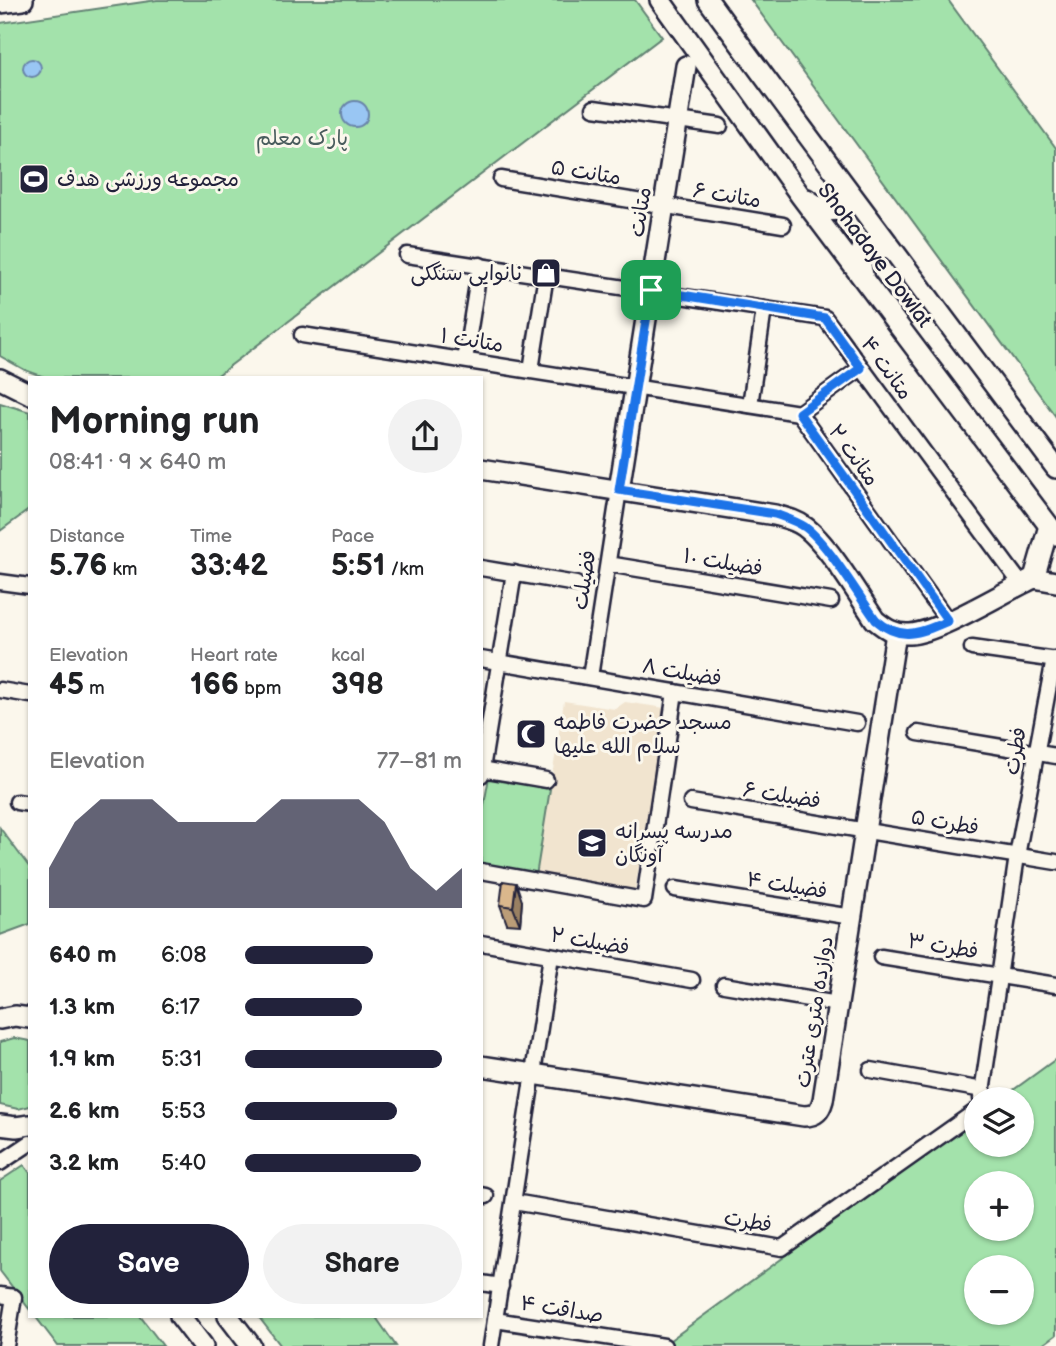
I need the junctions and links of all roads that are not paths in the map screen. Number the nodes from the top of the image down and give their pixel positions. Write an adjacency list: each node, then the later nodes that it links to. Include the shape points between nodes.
1 (23, 0): 4 (street)
2 (660, 0): 11 (street, Shohadaye Dowlat)
3 (708, 0): 9 (street, Shohadaye Dowlat)
4 (0, 4)
5 (686, 66): 7 (street, متانت)
6 (594, 107): 7 (street)
7 (678, 119): 8 (street); 12 (street, متانت)
8 (720, 126)
9 (834, 173): 11 (street, via 846,198 839,209 821,209); 14 (street, Shohadaye Dowlat)
10 (501, 179): 12 (street, متانت ۵)
11 (800, 195): 18 (street, Shohadaye Dowlat)
12 (664, 206): 13 (street, متانت ۶); 19 (street, متانت)
13 (783, 225)
14 (897, 253): 18 (street, via 881,242 865,244 860,258); 30 (street, Shohadaye Dowlat)
15 (407, 255): 16 (street, متانت ۴)
16 (480, 265): 17 (street, متانت ۴); 22 (street)
17 (546, 275): 19 (street, متانت ۴); 24 (street)
18 (864, 277): 33 (street, Shohadaye Dowlat)
19 (651, 290): 20 (street, متانت ۴); 26 (street, متانت)
20 (764, 309): 23 (street, متانت ۴, via 825,318); 28 (street)
21 (302, 335): 22 (street, متانت ۱)
22 (464, 360): 24 (street, متانت ۱)
23 (861, 368): 29 (street); 37 (street, متانت ۴)
24 (531, 370): 26 (street, متانت ۱)
25 (0, 379): 27 (street)
26 (636, 386): 28 (street); 32 (street, متانت)
27 (28, 393)
28 (750, 405): 29 (street)
29 (799, 413): 43 (street, متانت ۲)
30 (1056, 468)
31 (483, 470): 32 (street)
32 (619, 490): 34 (street, فضیلت); 44 (street, via 791,519 818,540 876,620)
33 (1053, 531): 37 (street)
34 (608, 564): 42 (street, فضیلت ۱۰); 49 (street, فضیلت)
35 (483, 568): 36 (street)
36 (514, 573): 40 (street); 48 (street)
37 (1028, 581): 39 (street); 43 (street)
38 (0, 582): 41 (street)
39 (1056, 582)
40 (576, 584)
41 (28, 586)
42 (831, 601)
43 (948, 621): 44 (street, via 925,631)
44 (896, 633): 61 (street, دوازده متری عترت)
45 (972, 648): 47 (street)
46 (483, 659): 48 (street, فضیلت ۸)
47 (1055, 660): 55 (street, فطرت)
48 (500, 662): 49 (street, فضیلت ۸); 57 (street)
49 (590, 677): 51 (street, فضیلت ۸)
50 (0, 690): 52 (street)
51 (675, 692): 53 (street, فضیلت ۸); 64 (street, via 644,900)
52 (28, 695)
53 (857, 723)
54 (918, 733): 55 (street)
55 (1036, 754): 56 (street); 62 (street, فطرت)
56 (1056, 756)
57 (483, 765)
58 (483, 771): 59 (street)
59 (546, 780)
60 (691, 802): 61 (street, فضیلت ۶)
61 (866, 830): 62 (street, فطرت ۵); 66 (street, دوازده متری عترت)
62 (1017, 856): 63 (street, فطرت ۵); 70 (street, فطرت)
63 (1056, 862)
64 (483, 871)
65 (675, 889): 66 (street, فضیلت ۴)
66 (852, 916): 74 (street, دوازده متری عترت)
67 (483, 943): 68 (street, فضیلت ۲)
68 (551, 956): 71 (street, فضیلت ۲); 79 (street)
69 (881, 957): 70 (street, فطرت ۳)
70 (999, 976): 73 (street, فطرت ۳); 80 (street, فطرت)
71 (692, 979)
72 (724, 985): 74 (street)
73 (1056, 985)
74 (838, 1004): 79 (street, دوازده متری عترت, via 823,1100 812,1116)
75 (1, 1017): 76 (street)
76 (28, 1018)
77 (483, 1066): 79 (street)
78 (871, 1070): 81 (street)
79 (534, 1074): 86 (street)
80 (983, 1087)
81 (964, 1090)
82 (964, 1119): 86 (street, فطرت, via 782,1248)
83 (28, 1144): 84 (street)
84 (7, 1152): 85 (street)
85 (0, 1163)
86 (514, 1202): 88 (street)
87 (483, 1283): 88 (street)
88 (500, 1286): 92 (street)
89 (7, 1296): 93 (street)
90 (182, 1318): 94 (street)
91 (230, 1318): 95 (street)
92 (495, 1320): 96 (street); 97 (street, صداقت ۴)
93 (6, 1346)
94 (203, 1346)
95 (251, 1346)
96 (491, 1346)
97 (664, 1346)

